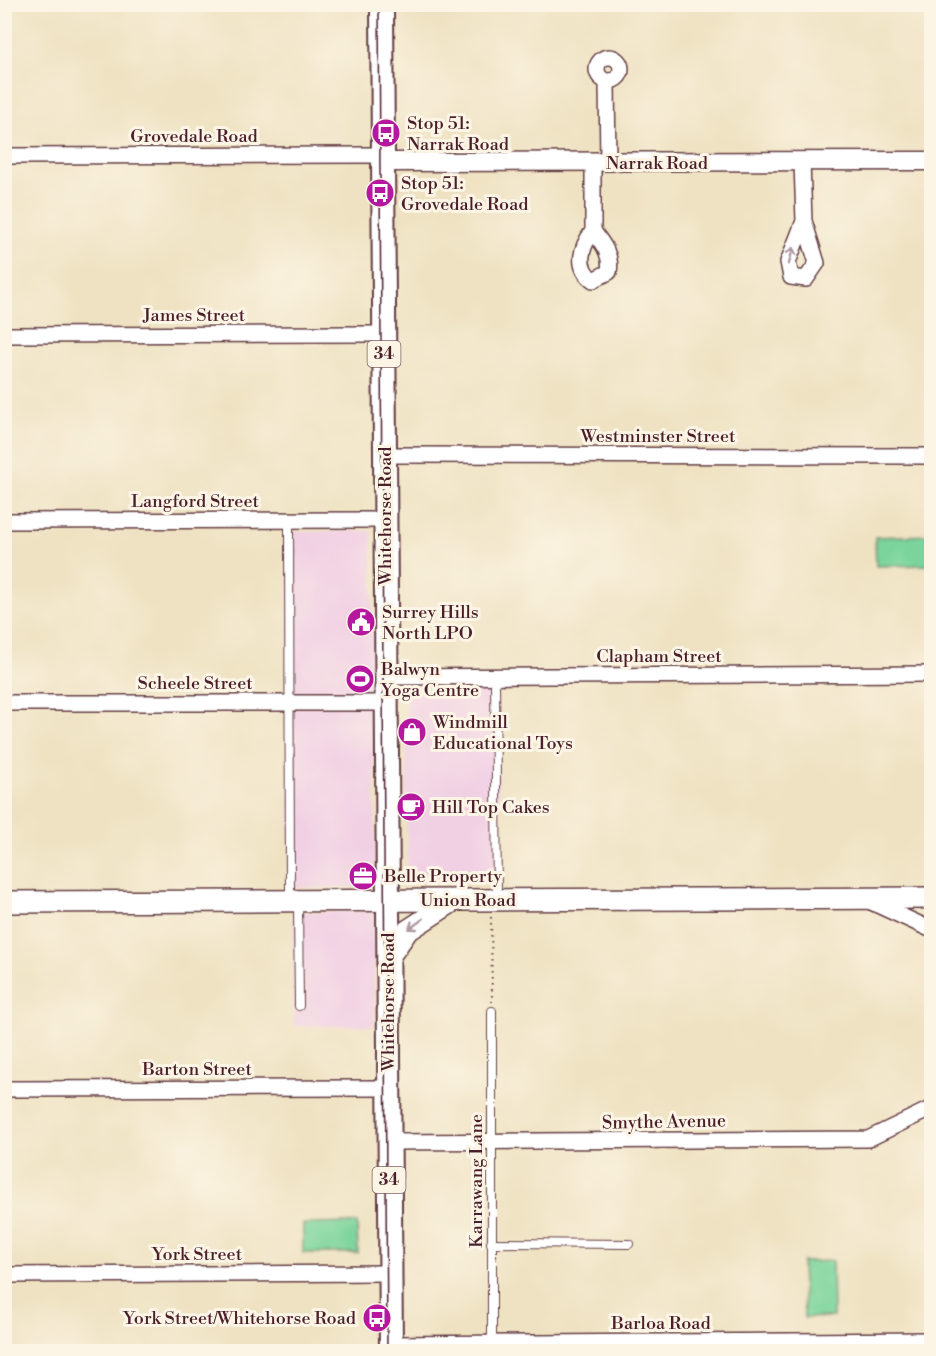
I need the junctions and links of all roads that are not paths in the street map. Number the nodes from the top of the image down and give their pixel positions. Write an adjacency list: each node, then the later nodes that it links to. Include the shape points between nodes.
1 (382, 4): 4 (main road, Whitehorse Road / 34)
2 (607, 82): 7 (street)
3 (4, 156): 4 (street, Grovedale Road)
4 (383, 158): 7 (street, Narrak Road); 10 (main road, Whitehorse Road / 34)
5 (932, 161): 6 (street, Narrak Road)
6 (802, 162): 7 (street, Narrak Road); 8 (street)
7 (601, 163): 9 (street)
8 (804, 221)
9 (593, 231)
10 (384, 334): 11 (street, James Street); 12 (main road, Whitehorse Road / 34)
11 (4, 335)
12 (385, 455): 13 (street, Westminster Street); 15 (main road, Whitehorse Road / 34)
13 (932, 456)
14 (289, 520): 15 (street, Langford Street); 16 (street, Langford Street); 20 (lane)
15 (385, 520): 18 (main road, Whitehorse Road / 34)
16 (4, 522)
17 (932, 674): 19 (street, Clapham Street)
18 (386, 677): 19 (street, Clapham Street); 22 (main road, Whitehorse Road / 34)
19 (495, 677): 25 (lane)
20 (291, 702): 21 (street, Scheele Street); 22 (street, Scheele Street); 26 (lane)
21 (4, 703)
22 (387, 703): 27 (main road, Whitehorse Road / 34)
23 (861, 897): 24 (main road, Union Road); 25 (main road, Union Road); 30 (street)
24 (932, 898)
25 (494, 900): 28 (main road, Union Road)
26 (294, 901): 27 (main road, Union Road); 29 (main road, Union Road); 32 (lane)
27 (388, 901): 28 (main road, Union Road); 31 (main road, Whitehorse Road / 34)
28 (454, 901): 31 (main road, one-way to 31, via 407,931)
29 (4, 902)
30 (932, 930)
31 (388, 958): 34 (main road, Whitehorse Road / 34)
32 (299, 1006)
33 (492, 1011): 38 (lane, Karrawang Lane)
34 (389, 1088): 35 (street, Barton Street); 37 (main road, Whitehorse Road / 34)
35 (4, 1089)
36 (932, 1108): 38 (street, Smythe Avenue, via 868,1139)
37 (389, 1142): 38 (street, Smythe Avenue); 41 (main road, Whitehorse Road / 34)
38 (491, 1143): 39 (lane, Karrawang Lane)
39 (491, 1243): 40 (lane); 45 (lane, Karrawang Lane)
40 (629, 1244)
41 (390, 1273): 42 (street, York Street); 46 (main road, Whitehorse Road / 34)
42 (4, 1275)
43 (932, 1341): 44 (street, Barloa Road)
44 (871, 1346): 45 (street, Barloa Road)
45 (492, 1347): 46 (street, Barloa Road)
46 (391, 1348)

